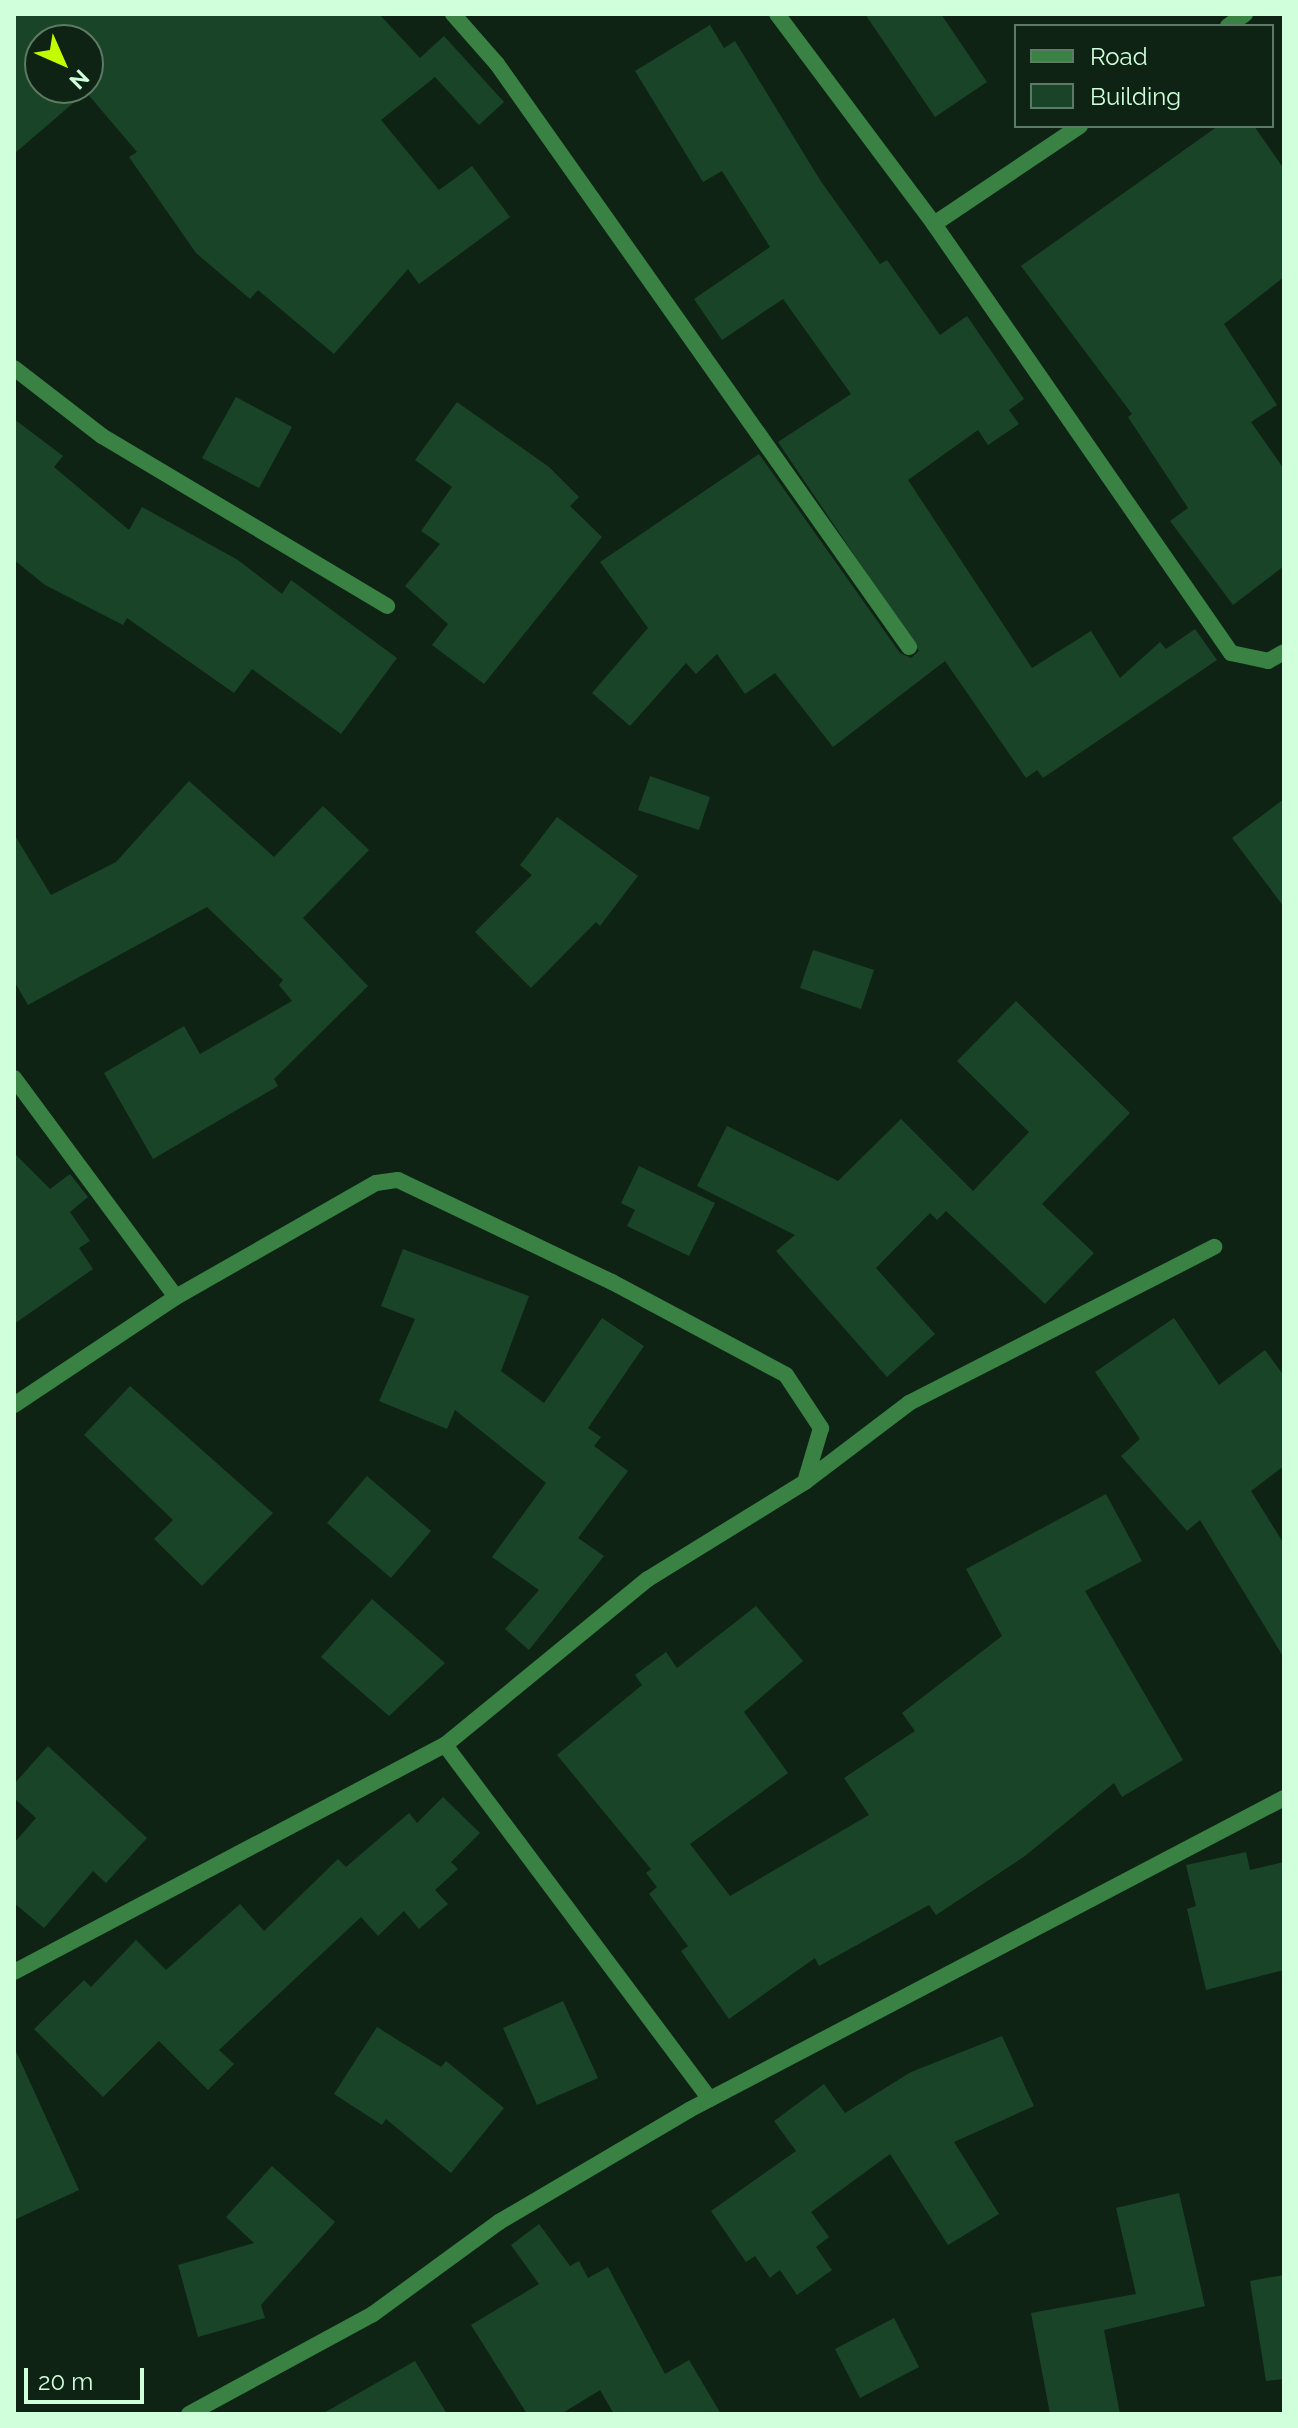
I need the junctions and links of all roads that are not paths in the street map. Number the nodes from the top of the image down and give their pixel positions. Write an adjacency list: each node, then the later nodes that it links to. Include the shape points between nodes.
1 (453, 14): 7 (street, via 497,64)
2 (777, 14): 4 (street)
3 (1077, 128): 4 (street)
4 (934, 224): 8 (street, via 1231,653 1268,661)
5 (14, 368): 6 (street, via 102,436)
6 (387, 606)
7 (909, 647)
8 (1284, 652)
9 (14, 1078): 11 (street)
10 (1214, 1247): 13 (street, via 909,1403)
11 (176, 1297): 12 (street); 13 (street, via 376,1183 398,1180 612,1282 786,1375 821,1428)
12 (14, 1405)
13 (805, 1482): 14 (street, via 648,1579)
14 (445, 1745): 16 (street); 17 (street)
15 (1284, 1798): 17 (street)
16 (14, 1972)
17 (710, 2099): 18 (street, via 499,2222 373,2314)
18 (189, 2414)

